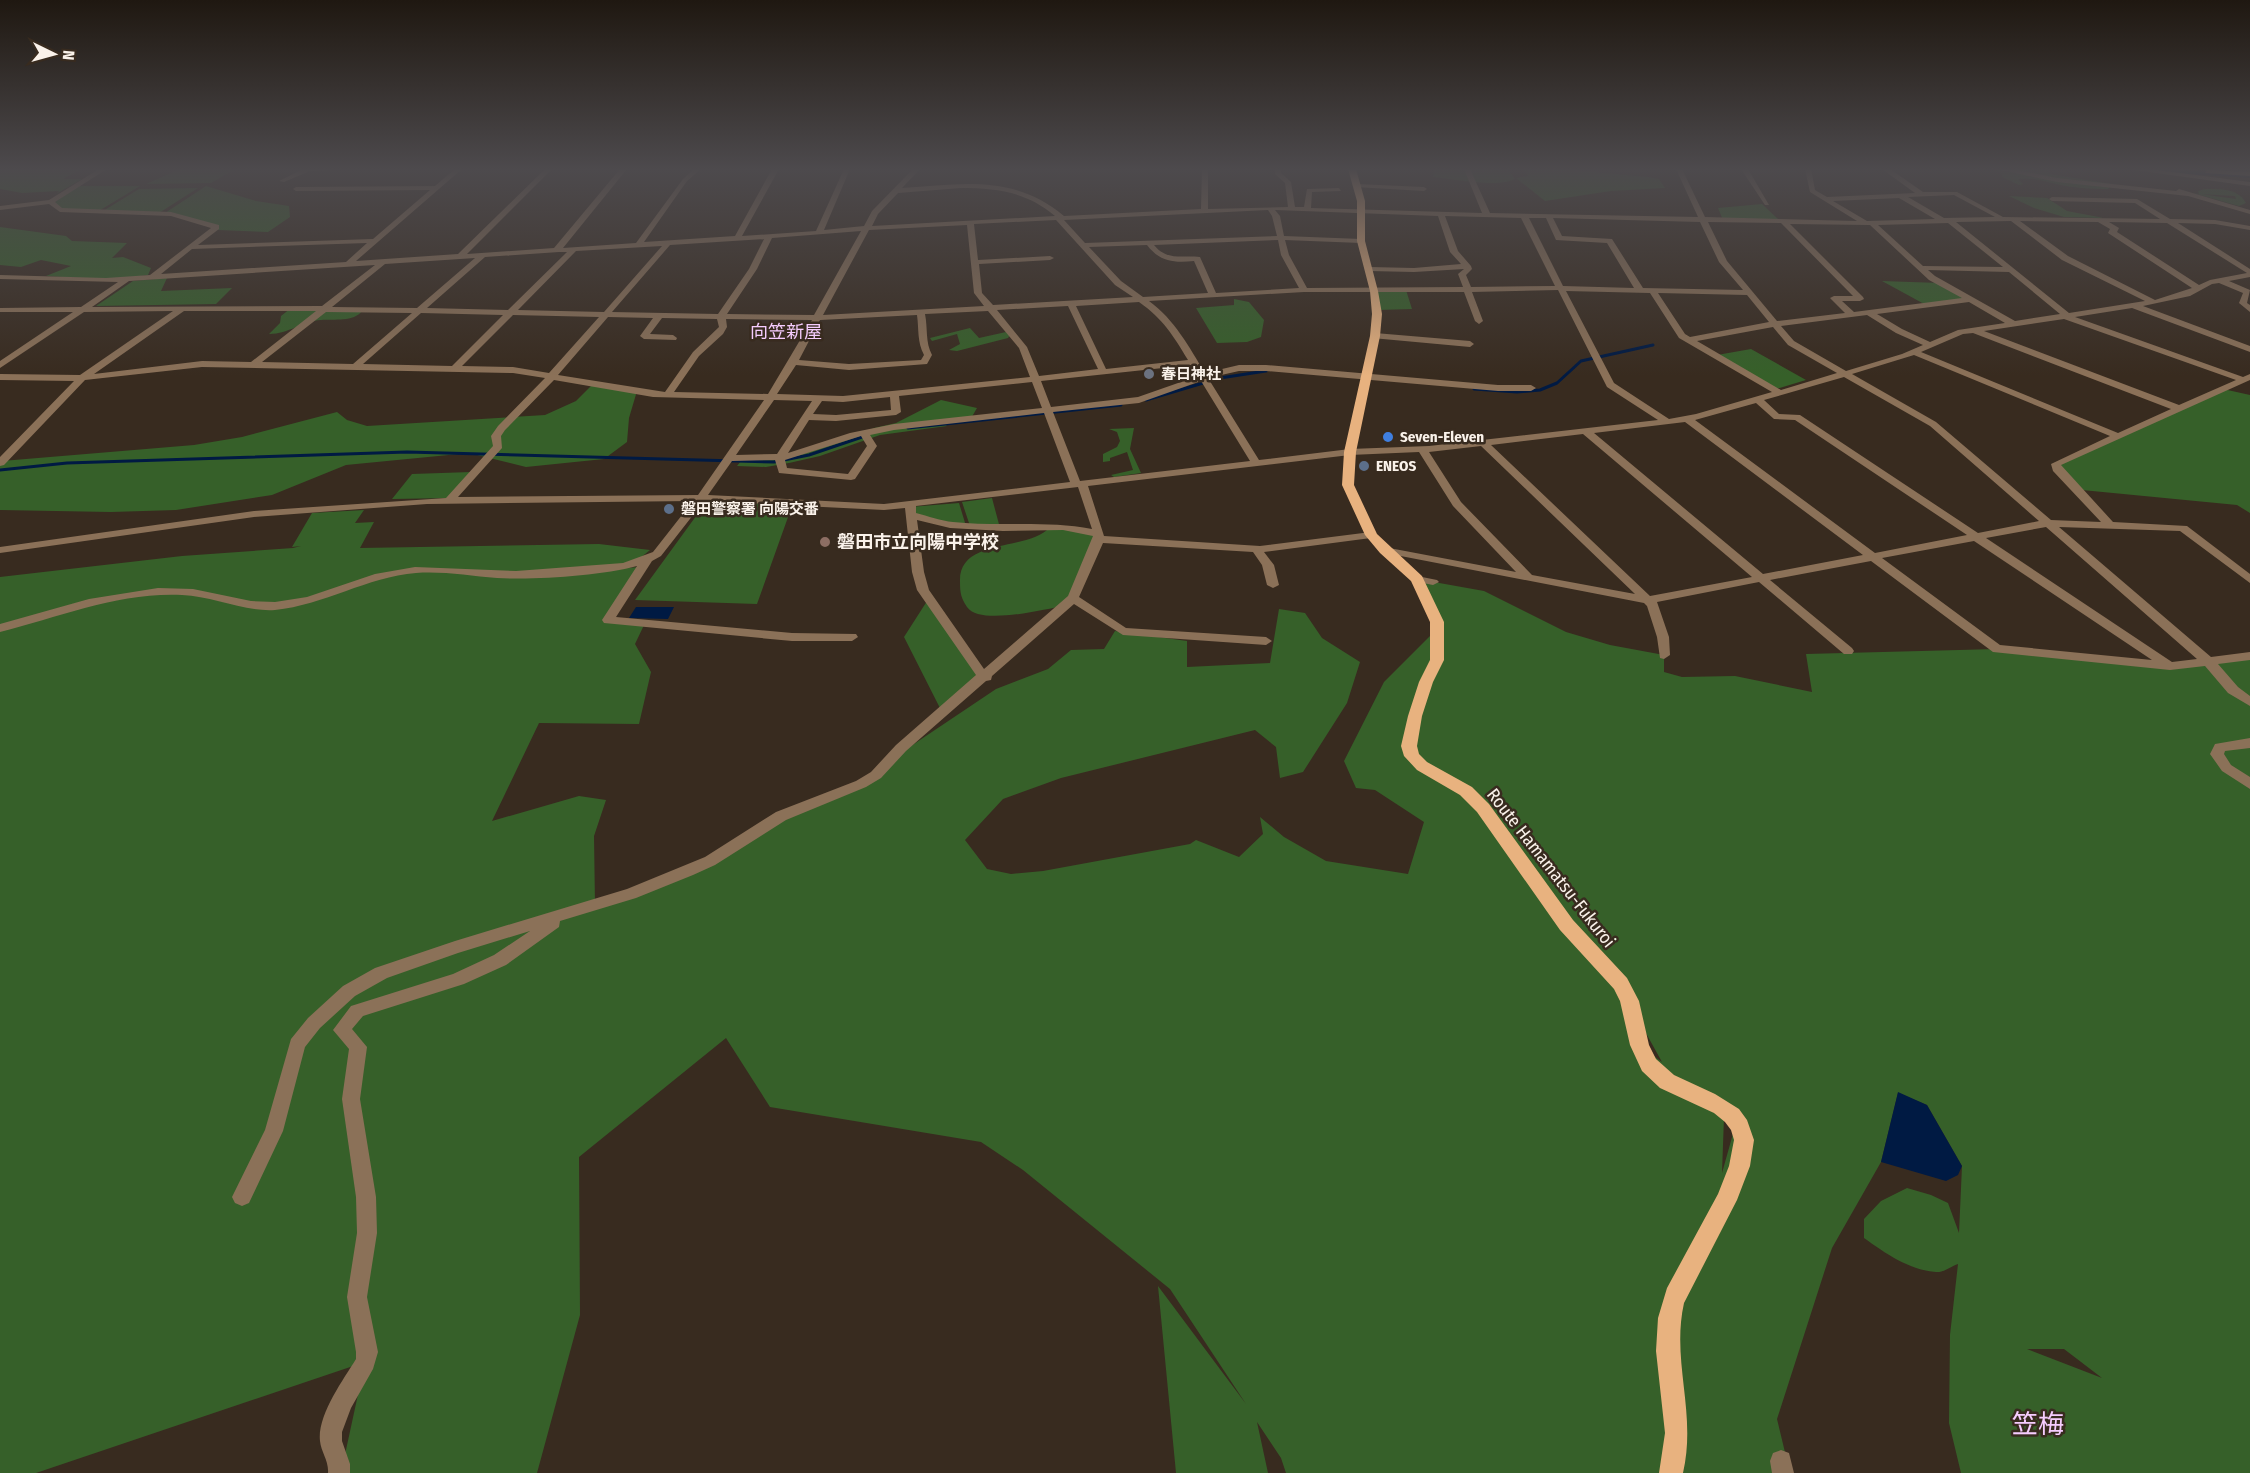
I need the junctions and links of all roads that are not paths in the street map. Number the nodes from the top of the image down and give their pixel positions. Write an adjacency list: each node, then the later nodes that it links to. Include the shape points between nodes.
1 (769, 237): 76 (street)
2 (203, 238): 30 (street)
3 (379, 238): 24 (street)
4 (479, 238): 34 (street)
5 (567, 238): 32 (street)
6 (643, 238): 28 (street)
7 (757, 238): 23 (street)
8 (860, 238): 77 (street)
9 (972, 238): 37 (street)
10 (1077, 238): 29 (street)
11 (1281, 238): 25 (street); 27 (street); 50 (street, via 1285,255)
12 (1361, 238): 25 (main road, Route Hamamatsu-Fukuroi)
13 (1449, 238): 39 (street, via 1454,252)
14 (1535, 238): 48 (street)
15 (1559, 238): 52 (street, via 1609,241)
16 (1713, 238): 55 (street, via 1723,262)
17 (1800, 238): 73 (street, via 1860,299 1834,298)
18 (1886, 238): 40 (street)
19 (1969, 238): 42 (street)
20 (2036, 238): 59 (street, via 2065,258)
21 (2121, 238): 49 (street)
22 (2194, 238): 43 (street)
23 (737, 239): 26 (street)
24 (375, 241): 30 (street); 38 (street)
25 (1361, 241): 41 (main road, Route Hamamatsu-Fukuroi)
26 (668, 243): 28 (street); 72 (street)
27 (1149, 243): 29 (street); 56 (street, via 1166,260 1197,259)
28 (638, 245): 31 (street)
29 (1083, 245): 57 (street, via 1118,284)
30 (191, 247): 45 (street)
31 (574, 249): 32 (street); 69 (street)
32 (556, 251): 33 (street)
33 (483, 255): 34 (street); 67 (street)
34 (460, 257): 36 (street)
35 (1050, 258): 37 (street)
36 (384, 262): 38 (street); 65 (street)
37 (975, 262): 63 (street, via 978,293)
38 (348, 264): 45 (street)
39 (1467, 266): 41 (street); 51 (street, via 1462,274)
40 (1921, 268): 42 (street); 58 (street)
41 (1368, 269): 54 (main road, Route Hamamatsu-Fukuroi)
42 (2010, 270): 75 (street)
43 (2250, 274): 47 (street)
44 (0, 277): 46 (street)
45 (152, 277): 46 (street)
46 (128, 279): 64 (street)
47 (2220, 280): 49 (street); 68 (street, via 2248,291 2243,303)
48 (1560, 288): 51 (street); 52 (street); 115 (street, via 1610,385)
49 (2198, 288): 59 (street, via 2177,298)
50 (1304, 290): 54 (street); 56 (street)
51 (1467, 290): 54 (street); 78 (street)
52 (1640, 290): 53 (street)
53 (1652, 290): 55 (street); 84 (street, via 1682,336)
54 (1374, 291): 82 (main road, Route Hamamatsu-Fukuroi)
55 (1747, 293): 80 (street)
56 (1213, 295): 57 (street)
57 (1138, 299): 60 (street); 90 (street, via 1160,313)
58 (1968, 300): 71 (street); 79 (street)
59 (2153, 302): 61 (street)
60 (1071, 303): 63 (street); 95 (street)
61 (2131, 305): 75 (street); 87 (street)
62 (183, 308): 64 (street); 65 (street); 100 (street)
63 (991, 308): 70 (street); 101 (street, via 1023,347)
64 (84, 309): 66 (street); 91 (street)
65 (325, 309): 67 (street); 92 (street)
66 (0, 310)
67 (419, 310): 69 (street); 93 (street)
68 (2250, 310)
69 (511, 312): 72 (street); 94 (street)
70 (921, 312): 77 (street); 89 (street, via 922,344 928,355 924,362 849,367)
71 (1868, 312): 73 (street); 86 (street)
72 (606, 314): 74 (street); 98 (street)
73 (1852, 314): 80 (street)
74 (660, 315): 76 (street); 83 (street, via 644,336)
75 (2065, 315): 79 (street); 103 (street)
76 (721, 316): 77 (street); 107 (street, via 720,332 696,354)
77 (817, 318): 89 (street)
78 (1479, 321)
79 (2012, 323): 81 (street)
80 (1773, 324): 84 (street); 96 (street, via 1791,343)
81 (1972, 329): 86 (street); 111 (street)
82 (1375, 336): 85 (street); 97 (main road, Route Hamamatsu-Fukuroi)
83 (673, 338)
84 (1689, 340): 106 (street)
85 (1470, 344)
86 (1930, 345): 88 (street)
87 (2250, 349)
88 (1913, 352): 96 (street); 118 (street)
89 (793, 362): 108 (street)
90 (1194, 362): 95 (street); 102 (street)
91 (0, 365)
92 (254, 365): 93 (street); 100 (street, via 202,364)
93 (355, 367): 94 (street)
94 (455, 368): 98 (street)
95 (1103, 371): 101 (street)
96 (1843, 374): 106 (street); 130 (street, via 1934,424)
97 (1366, 375): 102 (street, via 1257,368 1220,371); 104 (street); 121 (main road, Route Hamamatsu-Fukuroi)
98 (552, 376): 107 (street); 128 (street, via 501,429 496,436 498,446)
99 (0, 377): 100 (street)
100 (82, 378): 124 (street)
101 (1036, 378): 105 (street); 112 (street)
102 (1202, 378): 112 (street, via 1140,400); 125 (street)
103 (2247, 379): 111 (street)
104 (1531, 388)
105 (894, 393): 109 (street); 113 (street, via 896,412)
106 (1780, 393): 110 (street)
107 (668, 394): 108 (street)
108 (771, 397): 109 (street); 123 (street)
109 (819, 398): 113 (street)
110 (1757, 399): 114 (street); 134 (street, via 1777,417 1797,417)
111 (2178, 408): 118 (street)
112 (1049, 412): 117 (street); 126 (street)
113 (806, 417): 122 (street)
114 (1687, 419): 115 (street); 138 (street)
115 (1667, 422): 116 (street)
116 (1585, 431): 119 (street); 141 (street)
117 (864, 433): 122 (street); 122 (street, via 872,446 851,477 783,471)
118 (2118, 436): 131 (street, via 2056,464)
119 (1483, 443): 120 (street); 145 (street)
120 (1422, 450): 121 (street); 140 (street, via 1457,504)
121 (1350, 452): 125 (street); 132 (main road, Route Hamamatsu-Fukuroi, via 1348,485)
122 (780, 457): 123 (street)
123 (729, 458): 127 (street)
124 (0, 463)
125 (1256, 463): 126 (street)
126 (1079, 484): 129 (street); 133 (street)
127 (700, 498): 128 (street); 129 (street); 139 (street, via 657,554)
128 (450, 500): 136 (street, via 254,514)
129 (910, 510): 133 (street, via 950,525 1063,527); 154 (street, via 923,590)
130 (2048, 523): 131 (street); 134 (street); 152 (street)
131 (2110, 525): 142 (street, via 2183,528)
132 (1371, 535): 135 (street); 137 (main road, Route Hamamatsu-Fukuroi)
133 (1098, 536): 135 (street); 144 (street)
134 (1976, 537): 138 (street); 153 (street)
135 (1256, 548): 143 (street, via 1268,565)
136 (0, 550)
137 (1384, 550): 140 (street); 161 (main road, Route Hamamatsu-Fukuroi, via 1425,581 1437,622 1437,660 1415,716 1412,756 1466,791 1483,808 1581,943 1613,974 1633,1010 1645,1061 1658,1076 1724,1110 1737,1122 1744,1139 1733,1180 1700,1255 1674,1300 1667,1326 1677,1431)
138 (1873, 557): 141 (street); 153 (street, via 1996,649)
139 (647, 560): 146 (street, via 627,566 529,574 403,572 267,607 195,592 156,592); 147 (street, via 609,620 792,637)
140 (1527, 576): 145 (street)
141 (1761, 578): 145 (street); 149 (street)
142 (2250, 580)
143 (1273, 585)
144 (1073, 598): 148 (street, via 1123,631); 154 (street)
145 (1648, 600): 150 (street, via 1663,637)
146 (0, 628)
147 (852, 637)
148 (1266, 641)
149 (1848, 651)
150 (1664, 655)
151 (2250, 656): 152 (street)
152 (2209, 662): 153 (street); 155 (street, via 2233,690)
153 (2169, 666)
154 (986, 677): 158 (street, via 861,784 781,816 695,868)
155 (2250, 702)
156 (2250, 743): 157 (street, via 2220,747 2217,754 2226,768)
157 (2250, 784)
158 (562, 917): 159 (street, via 455,947 381,973 349,991 297,1044 274,1131); 160 (street, via 500,960 458,979 357,1011 342,1030 358,1047 351,1099 366,1197 367,1233 357,1297 367,1352 366,1362 335,1418 331,1440)
159 (242, 1197)
160 (339, 1473)
161 (1671, 1473)

